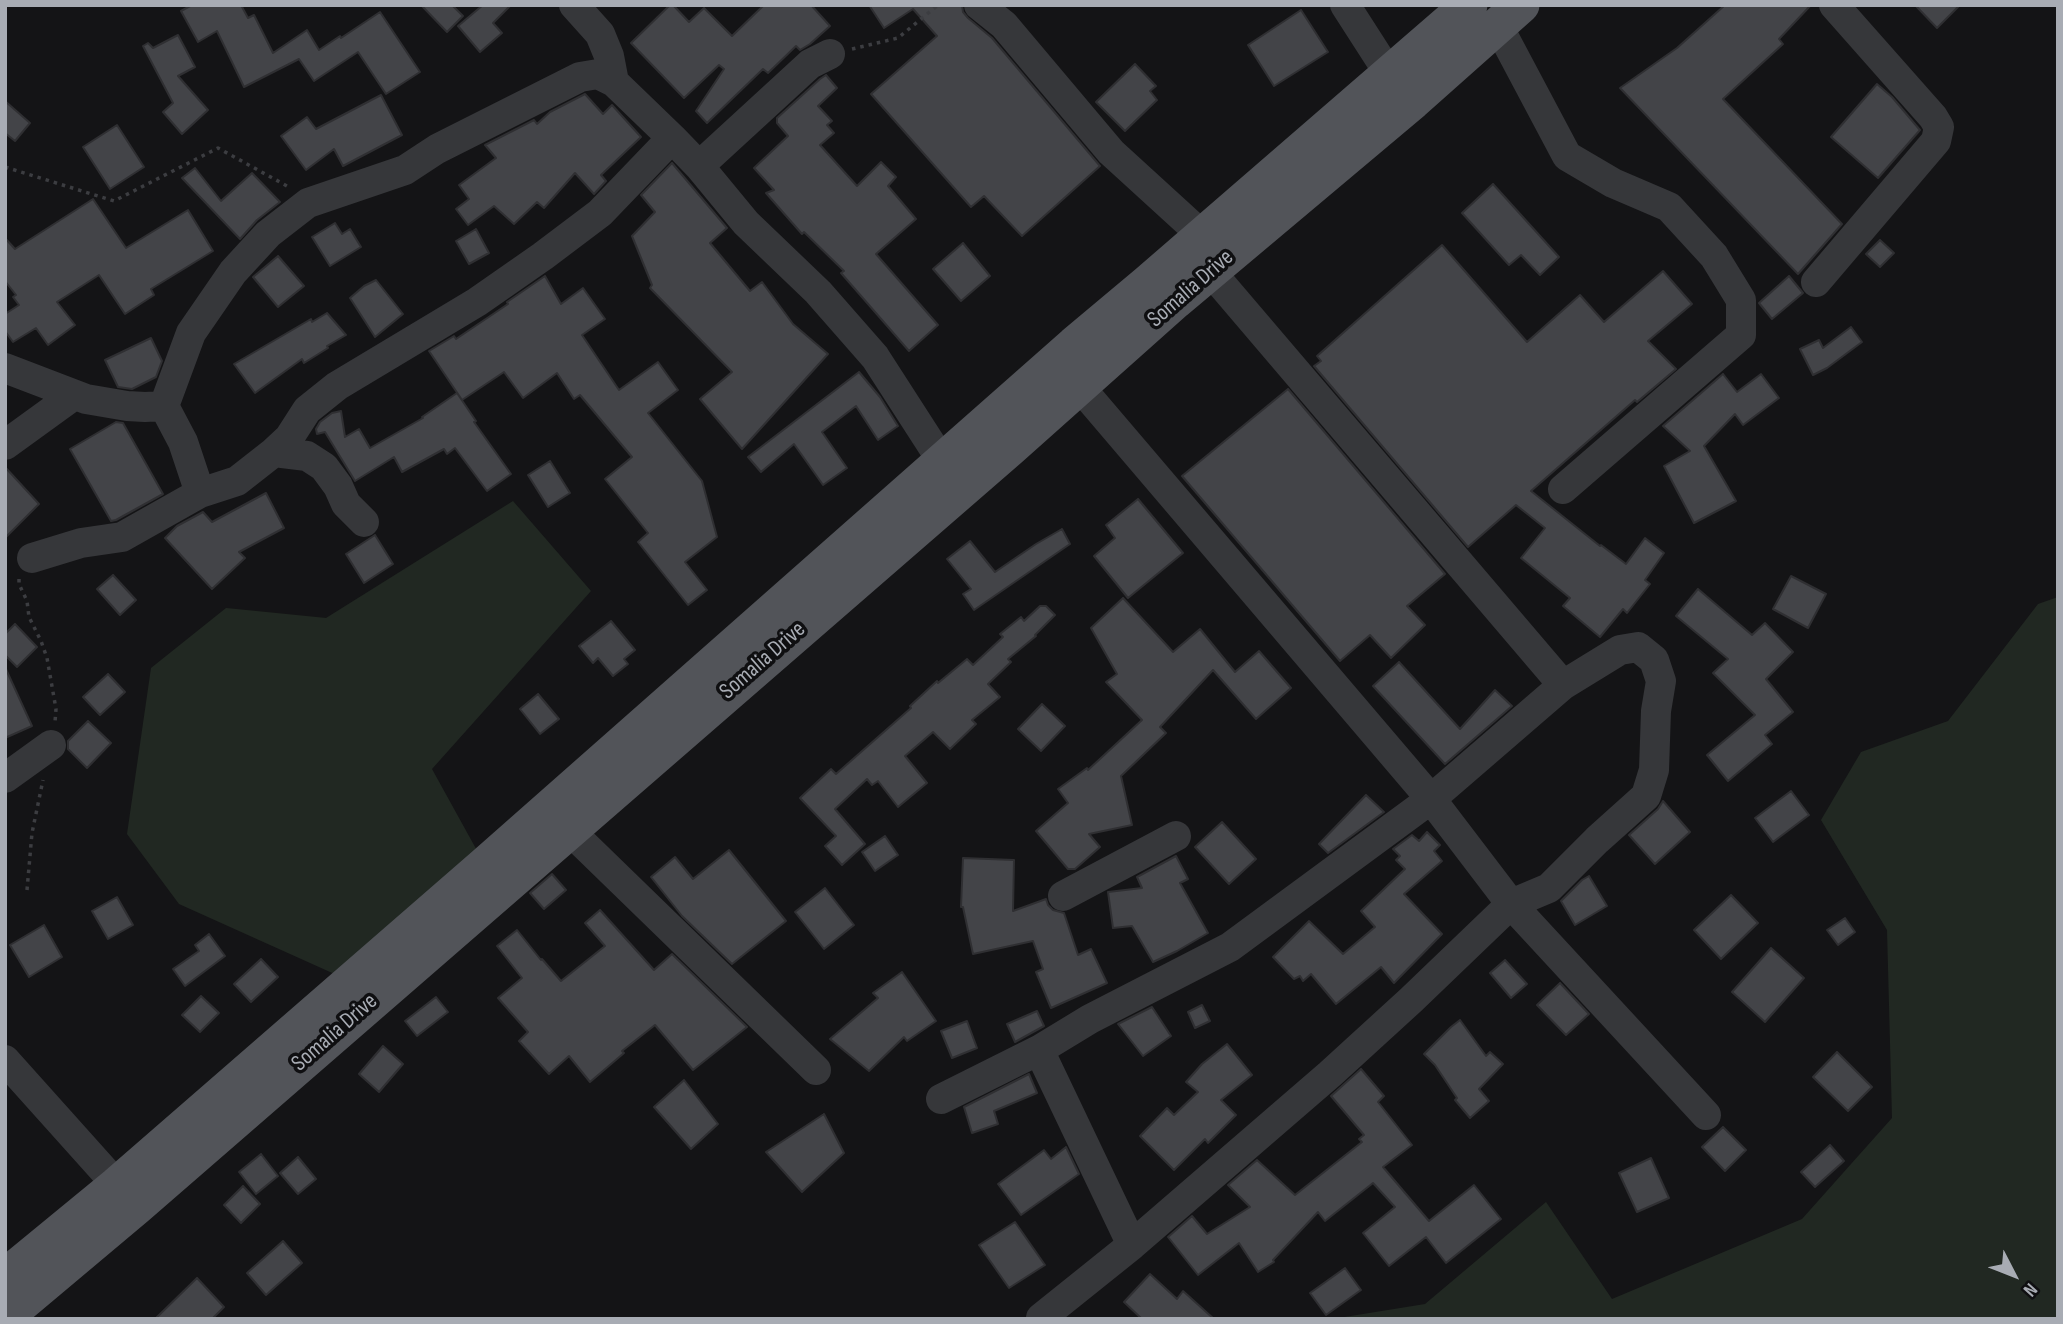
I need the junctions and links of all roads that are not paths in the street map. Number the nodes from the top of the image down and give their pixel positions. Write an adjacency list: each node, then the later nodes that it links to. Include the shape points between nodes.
1 (574, 5): 9 (street, via 600,34)
2 (979, 5): 12 (street, via 1004,24 1111,152)
3 (1345, 5): 8 (street)
4 (1469, 5): 8 (main road, Somalia Drive)
5 (1833, 5): 13 (street, via 1939,127 1936,141)
6 (1510, 16): 12 (main road, Somalia Drive, via 1413,101); 21 (street, via 1567,156 1613,183 1669,207 1714,256 1741,300 1741,335)
7 (830, 54): 11 (street, via 810,64)
8 (1390, 75): 12 (main road, Somalia Drive)
9 (614, 82): 10 (street); 17 (street, via 598,74 580,77 437,149 405,170 308,203 268,234 208,307 191,333)
10 (672, 138): 11 (street); 19 (street, via 600,213 477,302 337,386 307,410)
11 (699, 166): 20 (street, via 746,223 818,292 875,357)
12 (1213, 256): 15 (main road, Somalia Drive); 20 (main road, Somalia Drive, via 1074,345); 25 (street)
13 (1816, 282)
14 (5, 368): 16 (street)
15 (1079, 386): 28 (street); 29 (main road, Somalia Drive)
16 (74, 395): 17 (street, via 127,406); 18 (street)
17 (164, 406): 22 (street, via 183,442)
18 (5, 445)
19 (274, 452): 22 (street, via 237,481); 23 (street, via 307,456 324,467 346,504)
20 (942, 461): 38 (main road, Somalia Drive)
21 (1563, 489)
22 (200, 493): 24 (street, via 122,537)
23 (365, 522)
24 (32, 558)
25 (1563, 685): 28 (street); 32 (street, via 1620,650 1637,648 1654,660 1661,681 1654,770 1646,796 1549,888)
26 (51, 746): 27 (street)
27 (5, 778)
28 (1431, 799): 32 (street); 33 (street, via 1230,947)
29 (569, 831): 35 (street); 41 (main road, Somalia Drive)
30 (1176, 836): 31 (street)
31 (1063, 896)
32 (1511, 904): 37 (street); 39 (street, via 1330,1074)
33 (1039, 1050): 36 (street); 39 (street)
34 (5, 1060): 38 (street)
35 (816, 1070)
36 (942, 1099)
37 (1706, 1115)
38 (117, 1185): 40 (main road, Somalia Drive)
39 (1132, 1245): 42 (street)
40 (5, 1277)
41 (5, 1317)
42 (1041, 1318)

